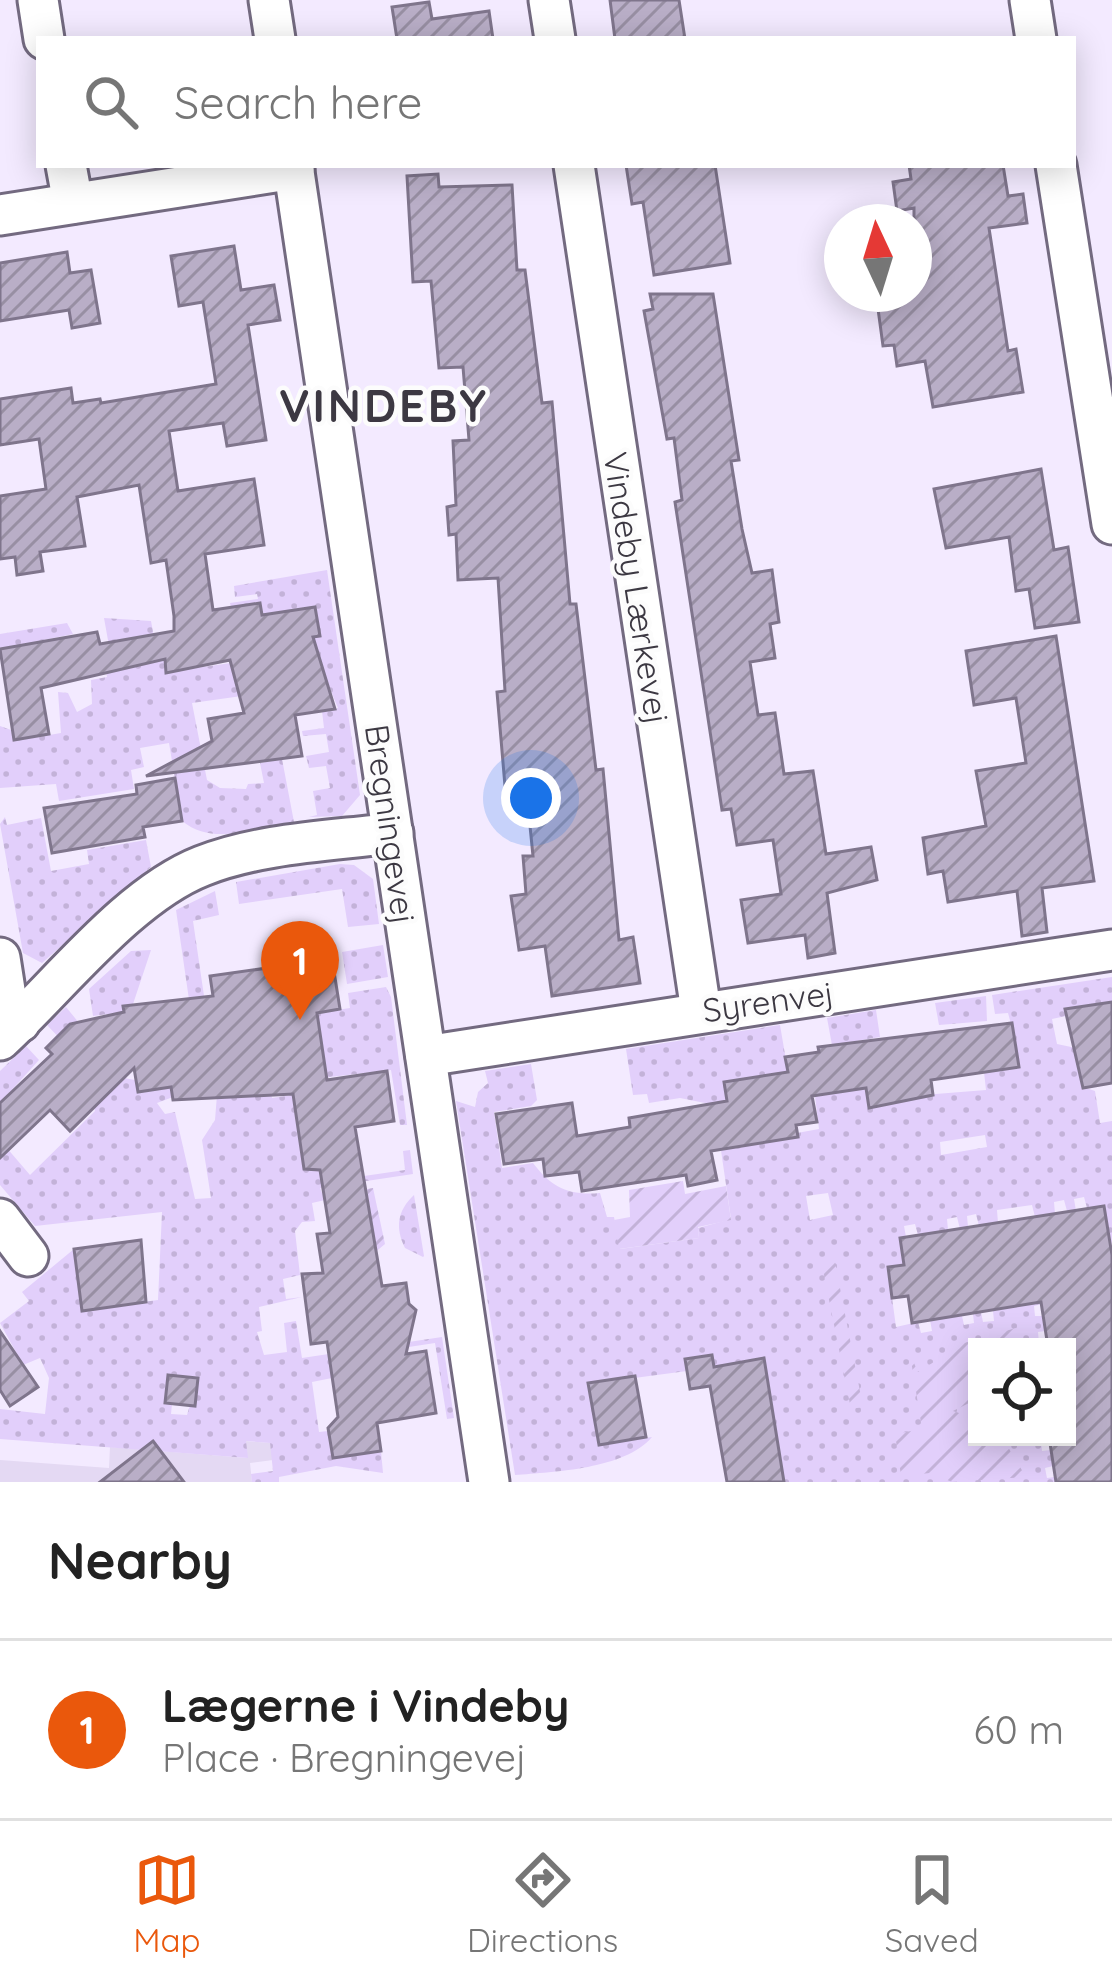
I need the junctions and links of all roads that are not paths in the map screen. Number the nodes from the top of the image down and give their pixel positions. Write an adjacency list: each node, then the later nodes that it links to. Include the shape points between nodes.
1 (38, 0): 5 (street)
2 (269, 0): 6 (street)
3 (549, 0): 7 (street)
4 (1030, 0): 8 (street)
5 (44, 36)
6 (275, 36)
7 (555, 36)
8 (1036, 36)
9 (281, 168): 13 (street)
10 (294, 168): 16 (street, Bregningevej)
11 (574, 168): 19 (street, Vindeby Lærkevej)
12 (1056, 168): 15 (street)
13 (69, 184): 14 (street)
14 (0, 214)
15 (1112, 524)
16 (393, 833): 20 (street, via 244,854 189,871 143,903); 21 (street, Bregningevej)
17 (1112, 950): 19 (street, Syrenvej)
18 (0, 958): 20 (street)
19 (701, 1011): 21 (street, Syrenvej)
20 (10, 1031)
21 (425, 1055): 24 (street, Bregningevej)
22 (0, 1219): 23 (street)
23 (28, 1256)
24 (489, 1482)

